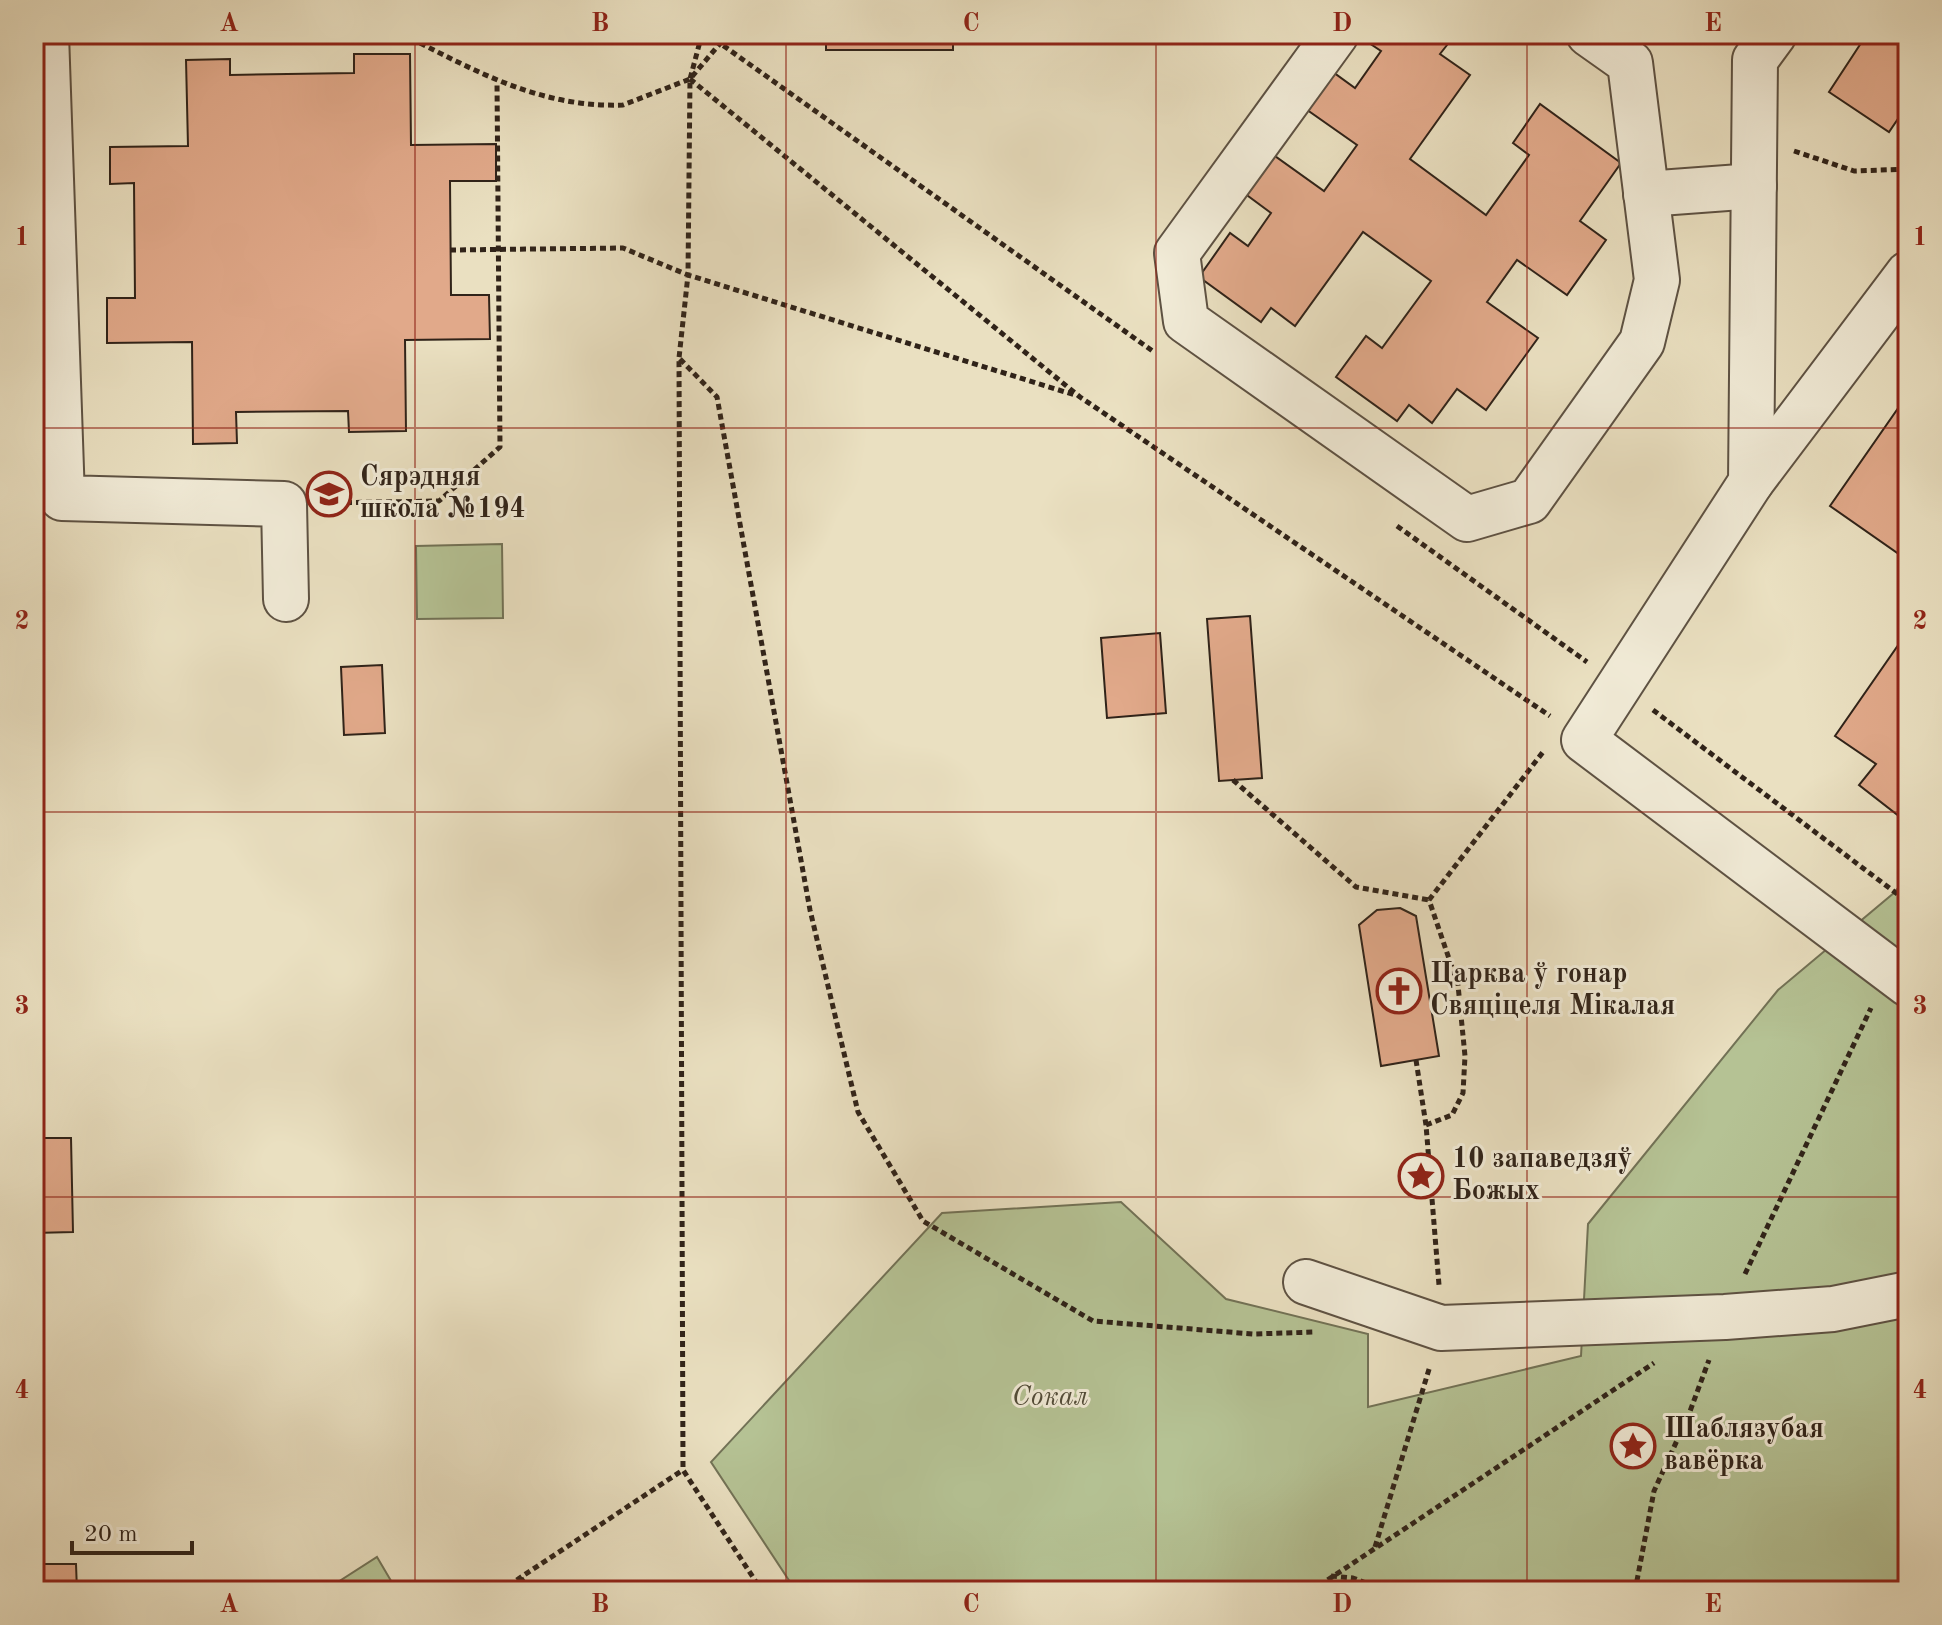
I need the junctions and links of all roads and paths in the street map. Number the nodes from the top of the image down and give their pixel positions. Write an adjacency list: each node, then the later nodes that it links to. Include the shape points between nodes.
1 (269, 34): 8 (path)
2 (402, 34): 10 (path)
3 (702, 34): 9 (path)
4 (728, 34): 9 (path)
5 (1336, 34): 14 (lane, via 1177,253 1186,321 1467,519 1529,501 1642,342 1657,280)
6 (1589, 34): 14 (lane, via 1630,63)
7 (1774, 34): 11 (lane, via 1755,60)
8 (46, 38): 22 (lane, via 62,498)
9 (690, 79): 10 (path, via 611,106 562,101); 18 (path); 20 (path)
10 (497, 82): 16 (path)
11 (1755, 138): 12 (path, via 1854,171); 13 (lane)
12 (1908, 169)
13 (1754, 186): 14 (lane); 21 (lane)
14 (1646, 194)
15 (450, 250): 16 (path)
16 (499, 250): 18 (path, via 623,248); 22 (path, via 500,447 439,501)
17 (1908, 274): 21 (lane)
18 (688, 275): 19 (path); 20 (path)
19 (679, 358): 36 (path, via 717,397 810,910 858,1112 923,1221 1093,1321 1253,1334); 38 (path)
20 (1080, 397): 25 (path)
21 (1751, 482): 24 (lane)
22 (284, 504): 23 (lane)
23 (286, 599)
24 (1620, 685): 25 (lane); 28 (path)
25 (1574, 733): 27 (path); 29 (lane)
26 (1233, 780): 27 (path, via 1356,887)
27 (1429, 900): 31 (path, via 1458,985 1465,1056 1463,1093 1452,1115)
28 (1908, 902)
29 (1899, 976): 34 (path)
30 (1416, 1060): 31 (path)
31 (1426, 1125): 35 (path)
32 (1306, 1282): 35 (lane)
33 (1908, 1294): 34 (lane, via 1833,1309)
34 (1725, 1317): 35 (lane); 47 (path, via 1654,1491)
35 (1441, 1328): 39 (path)
36 (1331, 1331)
37 (1660, 1359): 39 (path)
38 (683, 1470): 41 (path); 44 (path)
39 (1375, 1547): 40 (path)
40 (1330, 1576): 45 (path); 46 (path)
41 (521, 1578): 42 (path); 43 (path)
42 (500, 1591)
43 (529, 1591)
44 (762, 1591)
45 (1311, 1591)
46 (1387, 1591)
47 (1635, 1591)

